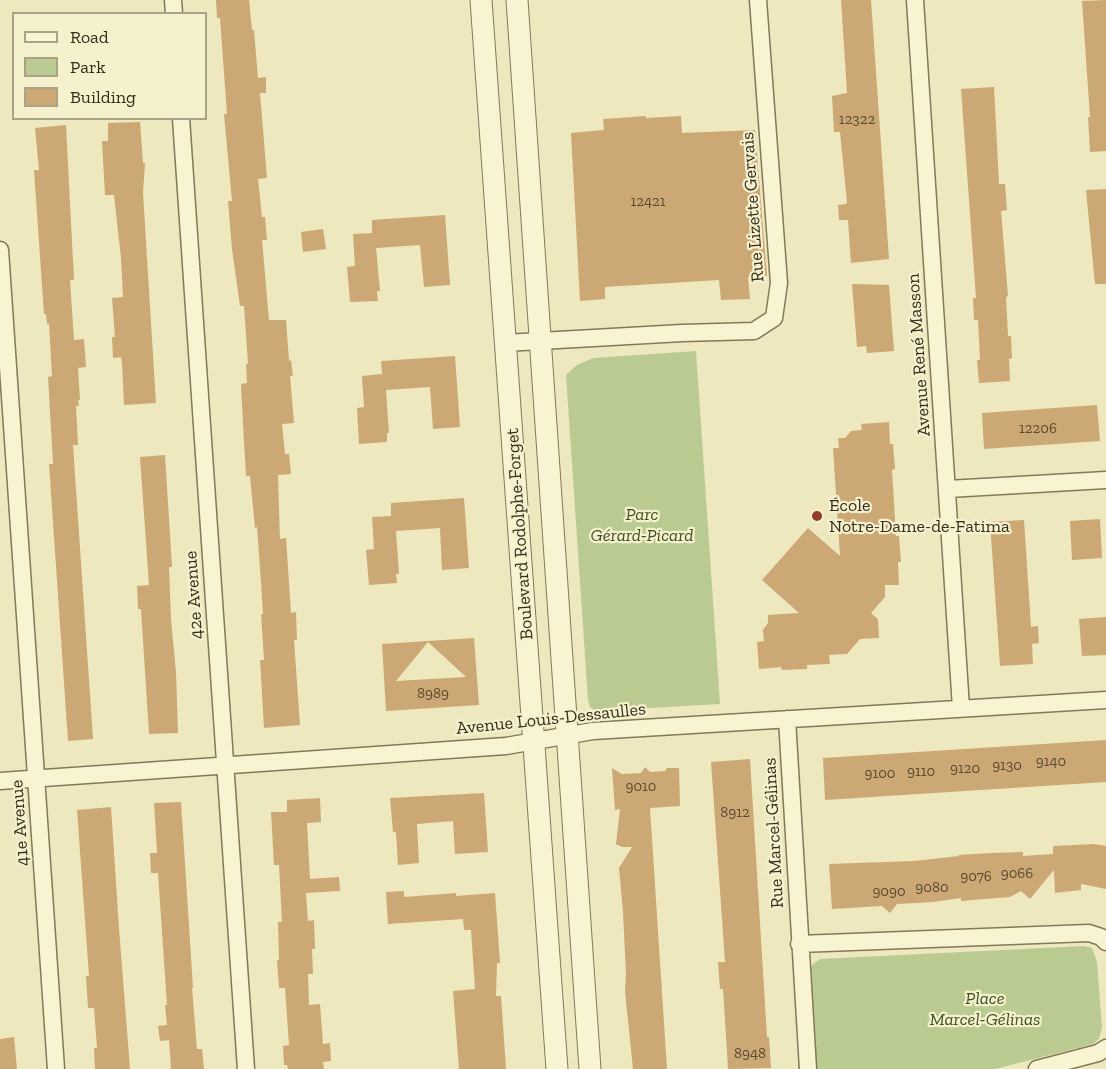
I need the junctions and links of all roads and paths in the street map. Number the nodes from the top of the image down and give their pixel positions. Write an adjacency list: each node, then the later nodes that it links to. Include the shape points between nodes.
1 (481, 0): 8 (street, Boulevard Rodolphe-Forget)
2 (518, 0): 7 (street, Boulevard Rodolphe-Forget)
3 (758, 0): 7 (street, Rue Lizette Gervais, via 779,283 774,318 754,331)
4 (915, 0): 10 (street, Avenue René Masson)
5 (181, 120): 16 (street, 42e Avenue)
6 (0, 250): 17 (street, 41e Avenue)
7 (540, 340): 8 (street, Rue Lizette Gervais); 14 (street, Boulevard Rodolphe-Forget)
8 (505, 343): 15 (street, Boulevard Rodolphe-Forget)
9 (1106, 480): 10 (street)
10 (948, 489): 12 (street, Avenue René Masson)
11 (1106, 700): 12 (street, Avenue Louis-Dessaulles)
12 (961, 708): 13 (street, Avenue Louis-Dessaulles)
13 (787, 719): 14 (street, Avenue Louis-Dessaulles); 20 (street, Rue Marcel-Gélinas)
14 (567, 735): 15 (street, Avenue Louis-Dessaulles); 25 (street, Boulevard Rodolphe-Forget)
15 (534, 741): 16 (street, Avenue Louis-Dessaulles); 24 (street, Boulevard Rodolphe-Forget)
16 (225, 765): 17 (street, Avenue Louis-Dessaulles); 23 (street, 42e Avenue)
17 (37, 779): 18 (street, Avenue Louis-Dessaulles); 22 (street, 41e Avenue)
18 (0, 781)
19 (1106, 942): 20 (street, via 1089,933)
20 (799, 944): 26 (street)
21 (1106, 1048): 27 (street)
22 (56, 1069)
23 (246, 1069)
24 (557, 1069)
25 (590, 1069)
26 (808, 1069)
27 (1037, 1069)

